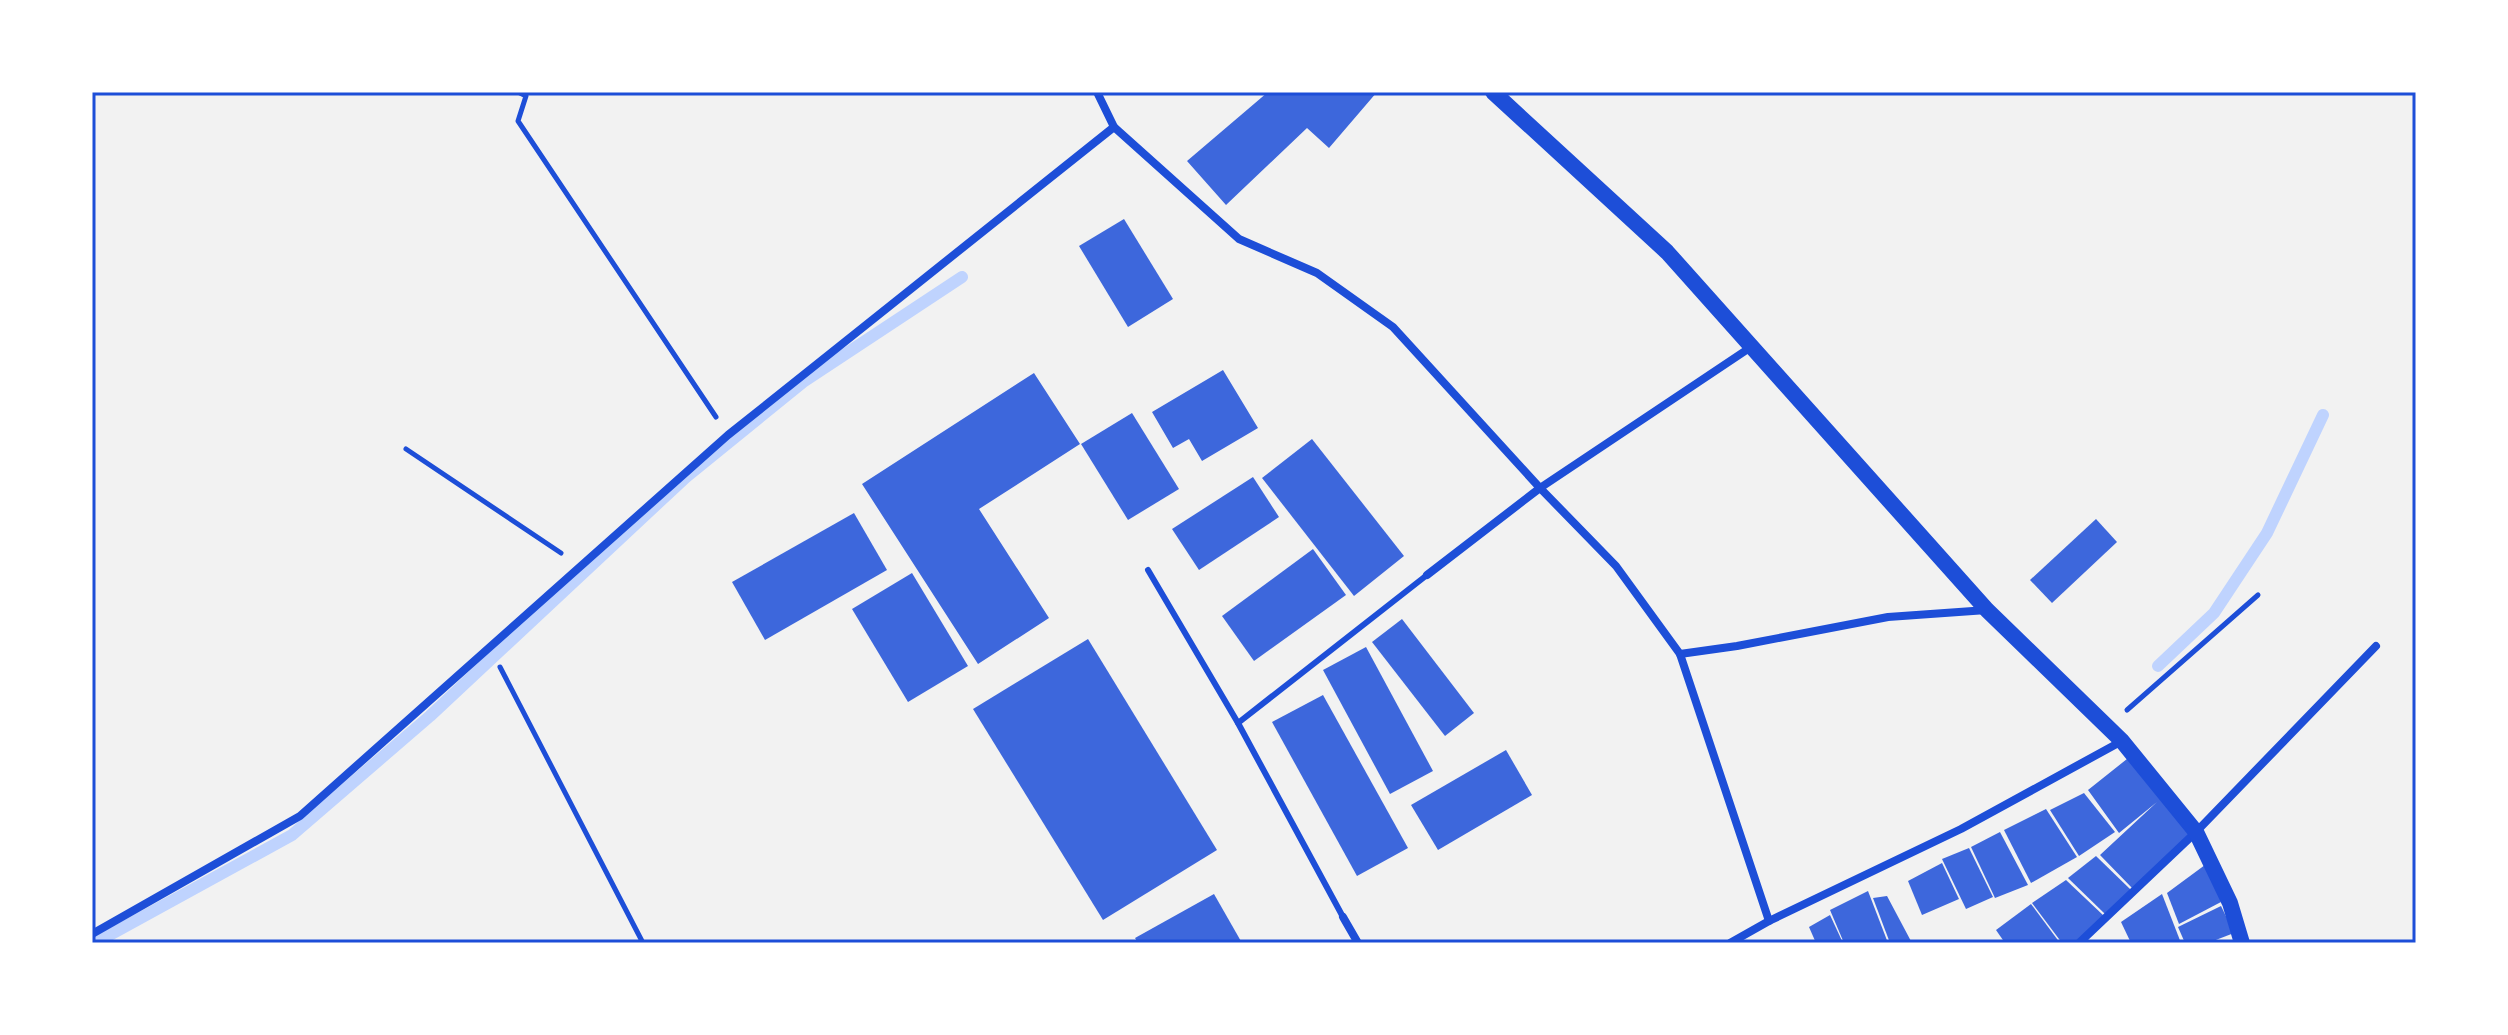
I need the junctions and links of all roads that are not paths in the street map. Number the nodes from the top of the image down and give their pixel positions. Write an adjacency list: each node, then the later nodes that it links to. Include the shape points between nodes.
1 (1097, 92): 3 (street)
2 (1493, 92): 4 (main road, via 1667,252)
3 (1114, 127): 5 (street, via 1239,239 1317,273 1393,327); 16 (street, via 728,435 300,816)
4 (1751, 347): 5 (street); 8 (main road)
5 (1540, 488): 7 (street); 10 (street, via 1616,566)
6 (1148, 570): 11 (lane)
7 (1427, 575): 11 (lane)
8 (1987, 610): 10 (street, via 1888,617); 12 (main road)
9 (2376, 646): 13 (street)
10 (1680, 654): 15 (street)
11 (1238, 723): 14 (lane)
12 (2122, 741): 13 (main road); 15 (street, via 1961,829)
13 (2196, 832): 19 (street); 20 (main road, via 2230,903)
14 (1343, 917): 17 (street)
15 (1769, 921): 18 (street)
16 (92, 934)
17 (1358, 943)
18 (1730, 943)
19 (2079, 943)
20 (2242, 943)

